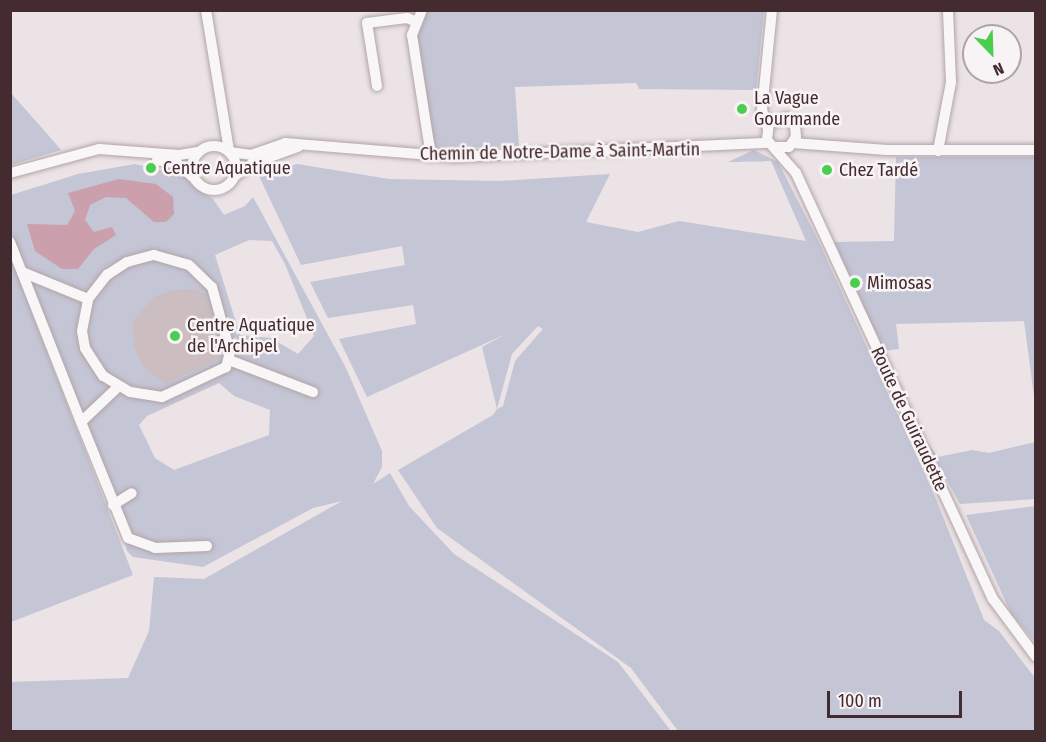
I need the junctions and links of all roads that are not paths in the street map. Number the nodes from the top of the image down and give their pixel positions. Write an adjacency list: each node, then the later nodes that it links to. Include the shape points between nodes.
1 (206, 10): 9 (street, via 222,96)
2 (422, 10): 5 (street)
3 (772, 10): 7 (street)
4 (948, 10): 21 (street, via 951,82)
5 (417, 22): 6 (street, via 407,18 367,23); 22 (street, via 412,35)
6 (377, 86)
7 (763, 97): 8 (street); 10 (street)
8 (777, 118): 10 (street); 11 (street, via 790,120)
9 (222, 125): 18 (street); 20 (street)
10 (767, 128): 13 (street, Chemin de Notre-Dame à Saint-Martin); 16 (street)
11 (797, 131): 12 (street); 14 (street)
12 (822, 142): 14 (street); 21 (street)
13 (742, 144): 16 (street, Chemin de Notre-Dame à Saint-Martin); 22 (street, Chemin de Notre-Dame à Saint-Martin, via 676,151)
14 (792, 144): 16 (street); 24 (street, Route de Guiraudette)
15 (307, 145): 20 (street, Chemin de Notre-Dame à Saint-Martin, via 285,143 251,155); 22 (street, Chemin de Notre-Dame à Saint-Martin); 25 (street, Chemin de Notre-Dame à Saint-Martin, via 266,157)
16 (772, 145): 24 (street, Route de Guiraudette)
17 (124, 149): 18 (street, via 179,155); 23 (street, via 99,149); 26 (street, via 178,164)
18 (202, 149): 20 (street); 26 (street)
19 (1035, 150): 21 (street)
20 (229, 151): 25 (street)
21 (938, 151)
22 (431, 157)
23 (10, 173)
24 (796, 173): 37 (street, Route de Guiraudette, via 983,580 1004,618)
25 (235, 176): 26 (street, via 214,190)
26 (193, 177)
27 (10, 242): 28 (street)
28 (22, 272): 29 (street); 33 (street)
29 (88, 299): 30 (street, via 107,275 127,261 154,255 178,260 198,271 212,287); 31 (street, via 82,331 85,348 103,376)
30 (229, 360): 31 (street, via 198,382 162,397); 32 (street)
31 (118, 387): 33 (street)
32 (313, 392)
33 (81, 422): 35 (street)
34 (132, 493): 35 (street)
35 (114, 505): 36 (street, via 127,543 154,548)
36 (207, 546)
37 (1035, 657)

